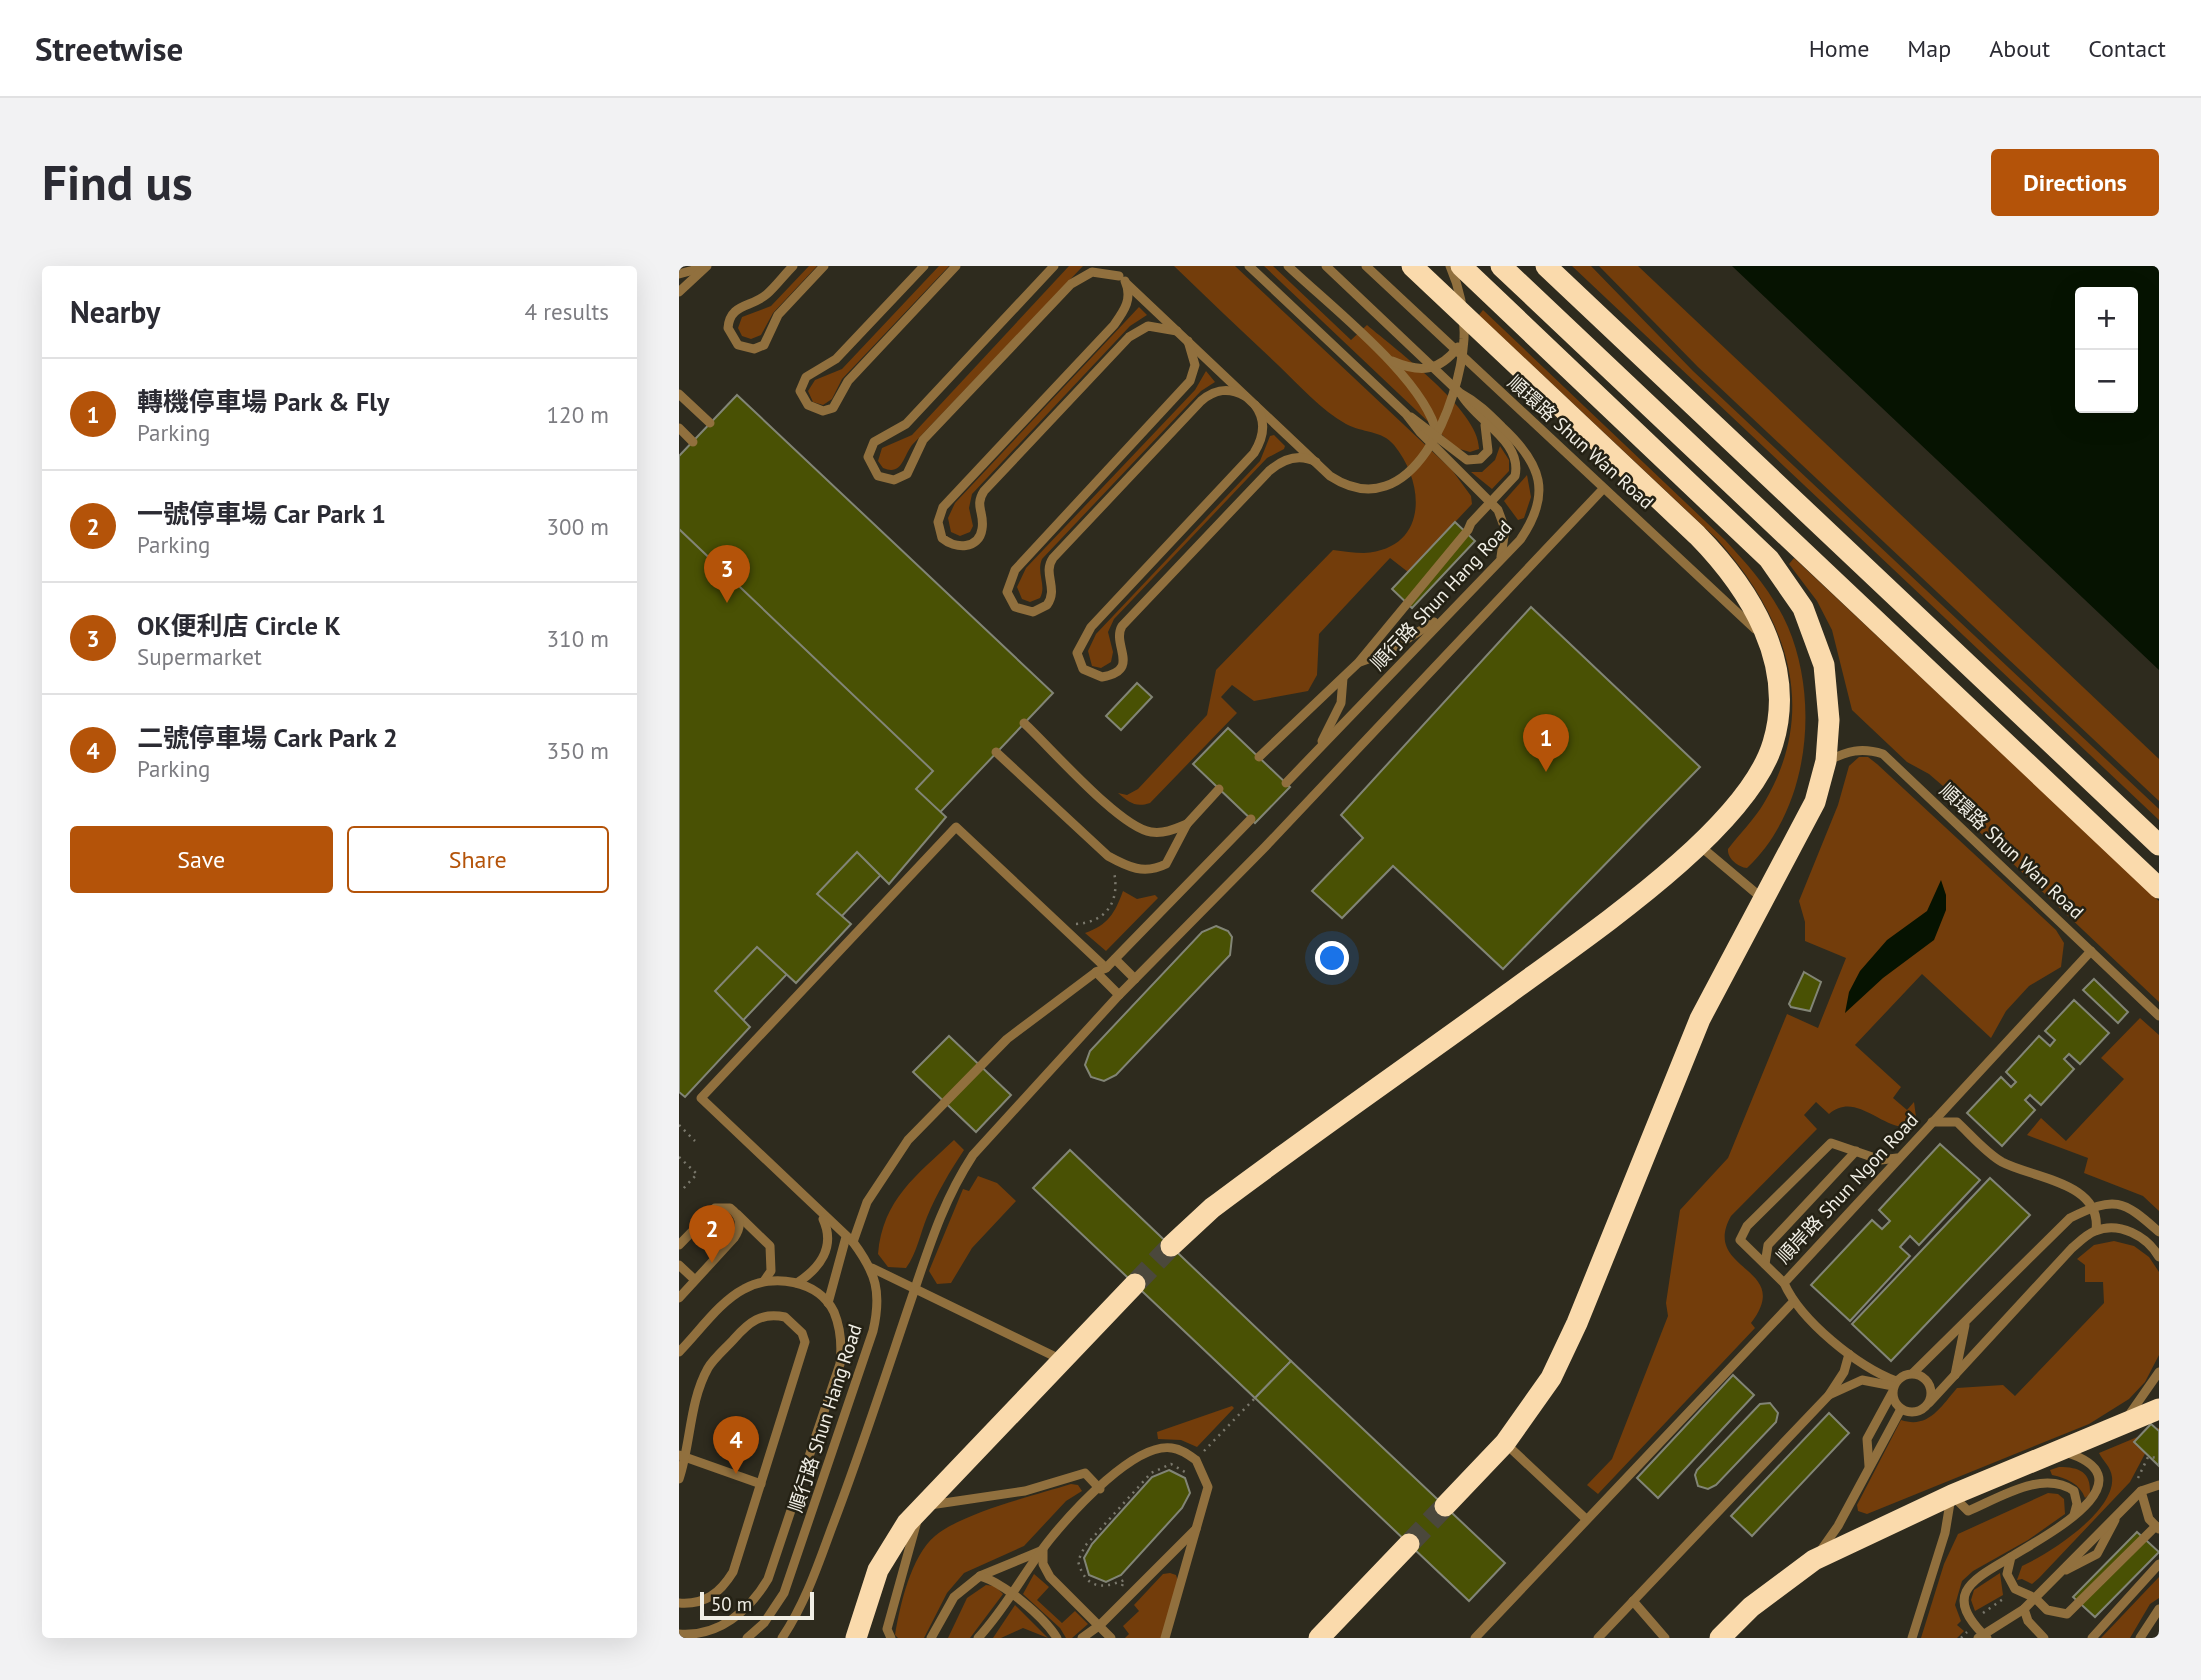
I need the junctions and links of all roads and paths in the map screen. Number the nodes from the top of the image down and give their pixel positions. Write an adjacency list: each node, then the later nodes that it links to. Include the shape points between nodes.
1 (707, 266): 17 (lane); 19 (lane)
2 (793, 266): 3 (lane, via 767,294 731,315 728,328 738,345 754,349 764,345 778,315)
3 (824, 266)
4 (924, 266): 5 (lane, via 836,359 802,381 801,396 807,405 823,411 833,408 848,381)
5 (956, 266)
6 (1054, 266): 18 (lane, via 906,424 874,442 868,457 878,476 894,480 907,474 923,440 1071,284 1092,272)
7 (1108, 266): 18 (lane)
8 (1249, 266): 28 (lane)
9 (1288, 266): 23 (lane)
10 (1326, 266): 24 (lane, 順行路 Shun Hang Road)
11 (1366, 266): 35 (lane, 順環路 Shun Wan Road)
12 (1412, 266): 39 (highway, via 1710,549 1748,596)
13 (1450, 266): 21 (lane, via 1461,301)
14 (1461, 266): 46 (highway, via 1751,541 1789,584 1825,665)
15 (1501, 266): 54 (highway)
16 (1546, 266): 52 (highway)
17 (679, 274)
18 (1122, 279): 20 (lane); 20 (lane, via 1129,291 1128,303 1114,325 943,507 937,522 942,538 961,547 979,536 983,527 978,506 984,491 1129,337 1148,326)
19 (679, 292)
20 (1177, 331): 22 (lane)
21 (1464, 340): 23 (lane, via 1443,363 1428,370); 32 (lane, via 1458,380)
22 (1188, 341): 26 (lane); 26 (lane, via 1195,365 1190,381 1015,569 1007,592 1015,607 1033,612 1047,605 1053,591 1048,572 1052,558 1201,401 1223,390)
23 (1387, 359): 32 (lane, via 1426,404)
24 (1460, 393): 29 (lane); 37 (lane, 順行路 Shun Hang Road, via 1475,400 1515,438 1538,479 1539,503 1531,523)
25 (679, 394): 30 (lane)
26 (1245, 396): 27 (lane)
27 (1255, 405): 34 (lane); 34 (lane, via 1264,425 1254,453 1091,626 1077,653 1083,669 1097,677 1116,672 1125,657 1118,634 1122,626 1269,471 1291,458)
28 (1406, 414): 29 (lane, via 1467,460 1481,458 1488,451); 36 (lane)
29 (1483, 421): 36 (lane, via 1506,442 1517,468)
30 (710, 423)
31 (679, 428): 33 (lane)
32 (1437, 434): 34 (lane, via 1411,470 1387,485 1350,485 1330,476)
33 (693, 442)
34 (1316, 462)
35 (1603, 489): 39 (lane, 順環路 Shun Wan Road); 61 (lane)
36 (1490, 502): 37 (lane, via 1505,529); 40 (lane)
37 (1501, 558): 38 (lane, 順行路 Shun Hang Road)
38 (1446, 615): 40 (lane, via 1385,653); 45 (lane, 順行路 Shun Hang Road)
39 (1771, 646): 51 (highway, via 1779,696 1773,744 1746,796)
40 (1358, 663): 41 (lane)
41 (1343, 678): 44 (lane); 45 (lane, via 1341,703)
42 (1024, 723): 50 (lane, via 1123,820 1149,832 1166,832)
43 (996, 752): 53 (lane)
44 (1259, 757)
45 (1312, 757): 47 (lane, 順行路 Shun Hang Road)
46 (1826, 761): 55 (highway, via 1815,802); 57 (lane, 順環路 Shun Wan Road, via 1866,749 1883,754)
47 (1286, 783)
48 (1219, 789): 50 (lane)
49 (1251, 819): 58 (lane)
50 (1187, 824): 53 (lane, via 1166,864 1156,869 1126,866)
51 (1699, 845): 55 (lane); 78 (highway, via 1605,922 1212,1208)
52 (2159, 845)
53 (1108, 856): 56 (path, via 1116,883 1108,911 1089,923)
54 (2159, 888)
55 (1763, 899): 107 (highway, via 1700,1018 1565,1352)
56 (1059, 922): 59 (lane); 73 (lane, 順行路 Shun Hang Road, via 956,827 701,1098)
57 (2091, 951): 63 (lane, 順環路 Shun Wan Road); 64 (lane, 順岸路 Shun Ngon Road)
58 (1115, 959): 59 (lane); 61 (lane)
59 (1106, 968): 60 (lane)
60 (1096, 972): 62 (lane); 76 (lane, via 1007,1039 908,1139 867,1202)
61 (1135, 979): 62 (lane)
62 (1119, 995): 88 (lane, via 973,1155 944,1204)
63 (2159, 1016)
64 (1932, 1122): 69 (lane, 順岸路 Shun Ngon Road); 71 (lane, via 1957,1122 2001,1161 2071,1188)
65 (679, 1125): 66 (path)
66 (695, 1141)
67 (1856, 1151): 69 (lane, via 1881,1160); 80 (lane, via 1768,1245); 80 (lane, via 1831,1143 1822,1149 1747,1226 1740,1240)
68 (679, 1157): 70 (path, via 697,1174)
69 (1897, 1158): 86 (lane, 順岸路 Shun Ngon Road)
70 (681, 1191)
71 (2091, 1208): 74 (lane); 75 (lane, via 2119,1202); 92 (lane, via 2070,1218 2045,1241)
72 (736, 1213): 77 (lane, via 715,1208); 83 (lane, via 738,1233); 84 (lane, via 770,1246 771,1271)
73 (821, 1214): 76 (lane, 順行路 Shun Hang Road); 85 (lane, via 828,1236 826,1251 817,1268)
74 (2096, 1230): 79 (lane, via 2120,1228 2141,1236); 98 (lane, via 2072,1248)
75 (2159, 1232)
76 (850, 1239): 82 (lane, 順行路 Shun Hang Road); 91 (lane)
77 (679, 1245)
78 (1171, 1246)
79 (2159, 1256)
80 (1765, 1264): 86 (lane)
81 (679, 1265): 83 (lane)
82 (872, 1268): 88 (lane); 145 (lane, 順行路 Shun Hang Road, via 878,1302 873,1331 825,1475 783,1593 764,1623)
83 (695, 1280): 89 (lane)
84 (764, 1281): 85 (lane); 93 (lane, via 735,1295)
85 (797, 1283): 91 (lane)
86 (1784, 1283): 90 (lane, 順岸路 Shun Ngon Road)
87 (1135, 1284): 95 (highway)
88 (916, 1287): 95 (lane); 146 (lane, via 810,1586)
89 (679, 1298)
90 (1793, 1302): 94 (lane, 順岸路 Shun Ngon Road); 123 (lane)
91 (828, 1303): 143 (lane, via 841,1334 840,1364 768,1579 742,1613)
92 (1965, 1325): 97 (lane); 98 (lane)
93 (679, 1352)
94 (1849, 1354): 99 (lane, 順岸路 Shun Ngon Road); 100 (lane)
95 (1062, 1360): 121 (highway)
96 (2159, 1372): 105 (lane)
97 (1913, 1374): 99 (lane); 102 (lane, via 1929,1384)
98 (1955, 1375): 102 (lane)
99 (1894, 1387): 100 (lane, via 1862,1380); 103 (lane); 112 (lane, via 1867,1438)
100 (1829, 1395): 135 (lane)
101 (1255, 1398): 111 (path)
102 (1929, 1402): 103 (lane, via 1919,1411)
103 (1901, 1409): 112 (lane)
104 (2159, 1409): 105 (highway)
105 (2122, 1424): 108 (highway)
106 (683, 1432): 109 (lane); 115 (lane, via 708,1368 747,1324 760,1316 785,1317 805,1342)
107 (1506, 1443): 120 (highway); 123 (lane)
108 (2059, 1450): 119 (highway); 122 (lane, via 2093,1467 2099,1481 2097,1493)
109 (683, 1456): 113 (lane); 115 (lane)
110 (2159, 1458): 114 (path, via 2148,1457)
111 (1196, 1460): 117 (lane, via 1172,1448 1148,1451 1122,1465); 124 (lane, via 1208,1487); 137 (path, via 1185,1472 1171,1464 1151,1473 1085,1546 1078,1561 1081,1572 1093,1584 1107,1587 1124,1580 1115,1596)
112 (1869, 1468): 129 (lane)
113 (679, 1479)
114 (2134, 1483)
115 (761, 1484): 136 (lane, via 727,1582 701,1602)
116 (2159, 1485): 118 (lane)
117 (1100, 1489): 121 (lane, via 1085,1473 1025,1491); 127 (lane)
118 (2141, 1491): 125 (lane, via 2149,1519); 134 (lane)
119 (1952, 1495): 122 (lane, via 1968,1511 2047,1481 2063,1483 2074,1491); 129 (highway); 160 (lane)
120 (1445, 1506)
121 (921, 1507): 147 (highway, via 887,1551); 148 (lane, via 887,1629)
122 (2074, 1517): 128 (lane)
123 (1586, 1520): 156 (lane)
124 (1197, 1528): 137 (lane); 154 (lane)
125 (2157, 1528): 134 (lane, via 2067,1614 2047,1610)
126 (1409, 1544): 155 (highway)
127 (1042, 1550): 131 (lane); 133 (lane); 141 (lane, via 1050,1577)
128 (2011, 1558): 132 (lane, via 2007,1574); 140 (lane, via 1969,1585 1962,1605)
129 (1814, 1560): 159 (highway)
130 (2159, 1564): 163 (lane)
131 (980, 1576): 133 (lane); 149 (lane, via 954,1597)
132 (2015, 1589): 134 (lane); 140 (path)
133 (1013, 1594): 150 (lane); 151 (lane)
134 (2035, 1598): 138 (lane)
135 (1633, 1601): 157 (lane); 158 (lane)
136 (679, 1603)
137 (1122, 1604): 141 (lane)
138 (2024, 1609): 144 (lane); 162 (lane, via 2028,1621)
139 (2159, 1609): 164 (lane)
140 (1971, 1621): 144 (lane); 161 (path)
141 (1100, 1625): 152 (lane); 153 (lane)
142 (679, 1634): 143 (lane)
143 (703, 1635)
144 (1983, 1637)
145 (747, 1638)
146 (782, 1638)
147 (856, 1638)
148 (891, 1638)
149 (931, 1638)
150 (978, 1638)
151 (1057, 1638)
152 (1082, 1638)
153 (1111, 1638)
154 (1165, 1638)
155 (1318, 1638)
156 (1475, 1638)
157 (1598, 1638)
158 (1665, 1638)
159 (1720, 1638)
160 (1912, 1638)
161 (1961, 1638)
162 (2044, 1638)
163 (2092, 1638)
164 (2140, 1638)

